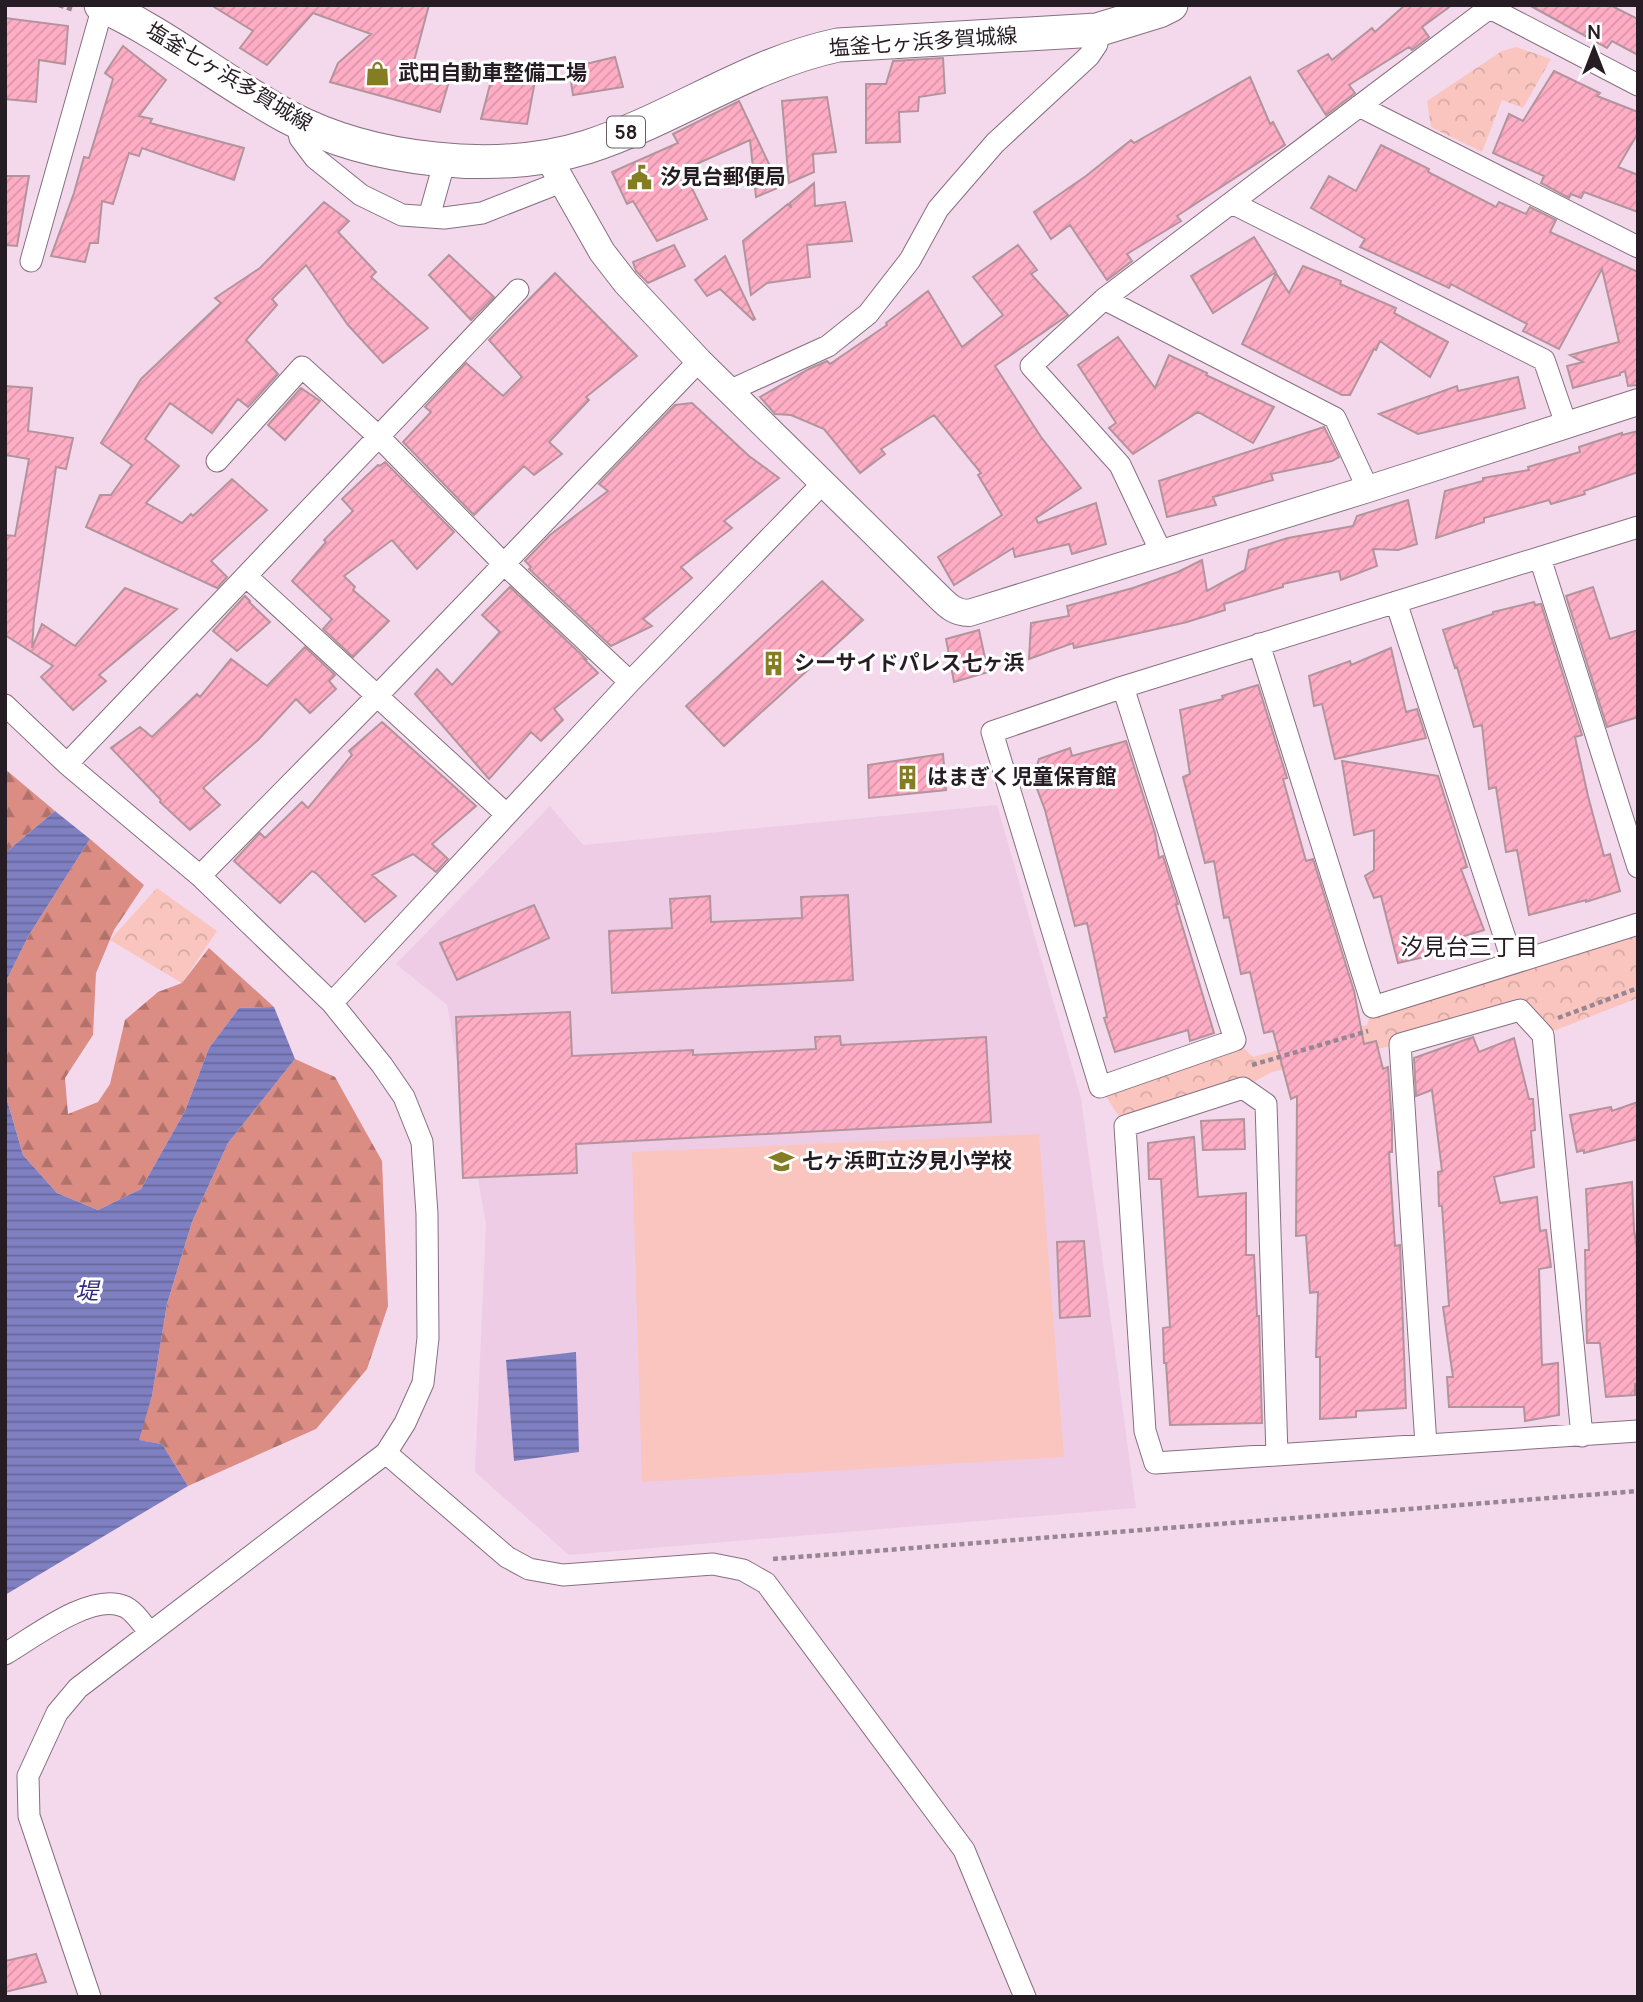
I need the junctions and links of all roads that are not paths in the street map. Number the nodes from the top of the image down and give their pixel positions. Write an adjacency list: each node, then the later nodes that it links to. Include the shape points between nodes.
1 (1171, 5): 4 (main road, 塩釜七ヶ浜多賀城線 / 58)
2 (102, 6): 7 (main road, 塩釜七ヶ浜多賀城線 / 58, via 133,19); 13 (street)
3 (1491, 7): 5 (street); 6 (street)
4 (1097, 30): 9 (main road, 塩釜七ヶ浜多賀城線 / 58, via 838,45 807,51 588,146); 17 (street, via 1097,44 1089,55 995,143 938,209 910,260 868,314 828,346)
5 (1638, 85)
6 (1359, 106): 10 (street); 12 (street)
7 (296, 120): 8 (main road, 塩釜七ヶ浜多賀城線 / 58, via 372,149); 11 (street, via 300,138 315,158 361,195 402,215)
8 (445, 160): 9 (main road, 塩釜七ヶ浜多賀城線 / 58); 11 (street)
9 (555, 169): 11 (street, via 482,213); 16 (street, via 602,252)
10 (1232, 202): 15 (street); 19 (street, via 1544,360)
11 (429, 217)
12 (1638, 247)
13 (31, 261)
14 (517, 290): 20 (street)
15 (1104, 299): 23 (street, via 1335,418); 25 (street, via 1031,366 1120,466)
16 (699, 361): 17 (street); 27 (street)
17 (729, 391): 22 (street)
18 (1638, 402): 19 (street)
19 (1566, 424): 23 (street)
20 (379, 437): 21 (street, via 302,367); 27 (street); 28 (street)
21 (217, 461)
22 (824, 482): 25 (street, via 938,596 961,613); 31 (street)
23 (1368, 489): 25 (street)
24 (1638, 527): 26 (street)
25 (1161, 552)
26 (1539, 558): 29 (street); 37 (street)
27 (503, 563): 31 (street); 33 (street)
28 (246, 576): 33 (street); 35 (street)
29 (1396, 602): 30 (street); 40 (street)
30 (1259, 644): 32 (street); 40 (street, via 1373,1007)
31 (630, 682): 36 (street)
32 (1123, 687): 32 (street, via 1235,1040 1100,1087 992,733)
33 (376, 697): 36 (street); 38 (street)
34 (5, 705): 35 (street)
35 (67, 764): 38 (street)
36 (506, 814): 41 (street)
37 (1638, 867)
38 (200, 876): 41 (street)
39 (1638, 924): 40 (street)
40 (1513, 963)
41 (332, 1003): 45 (street, via 404,1097 422,1142 428,1338 423,1383)
42 (1638, 1432): 43 (street)
43 (1582, 1436): 44 (street); 44 (street, via 1543,1035 1520,1010 1400,1044)
44 (1426, 1445): 46 (street)
45 (386, 1453): 47 (street); 50 (street, via 507,1557 529,1569 562,1575 713,1564 743,1570 766,1583 964,1850)
46 (1277, 1455): 46 (street, via 1155,1463 1145,1431 1125,1126 1243,1088 1266,1104)
47 (150, 1633): 48 (street, via 126,1606 106,1602 88,1605); 49 (street, via 78,1688 57,1713 28,1776 29,1816)
48 (5, 1654)
49 (90, 1997)
50 (1025, 1997)

